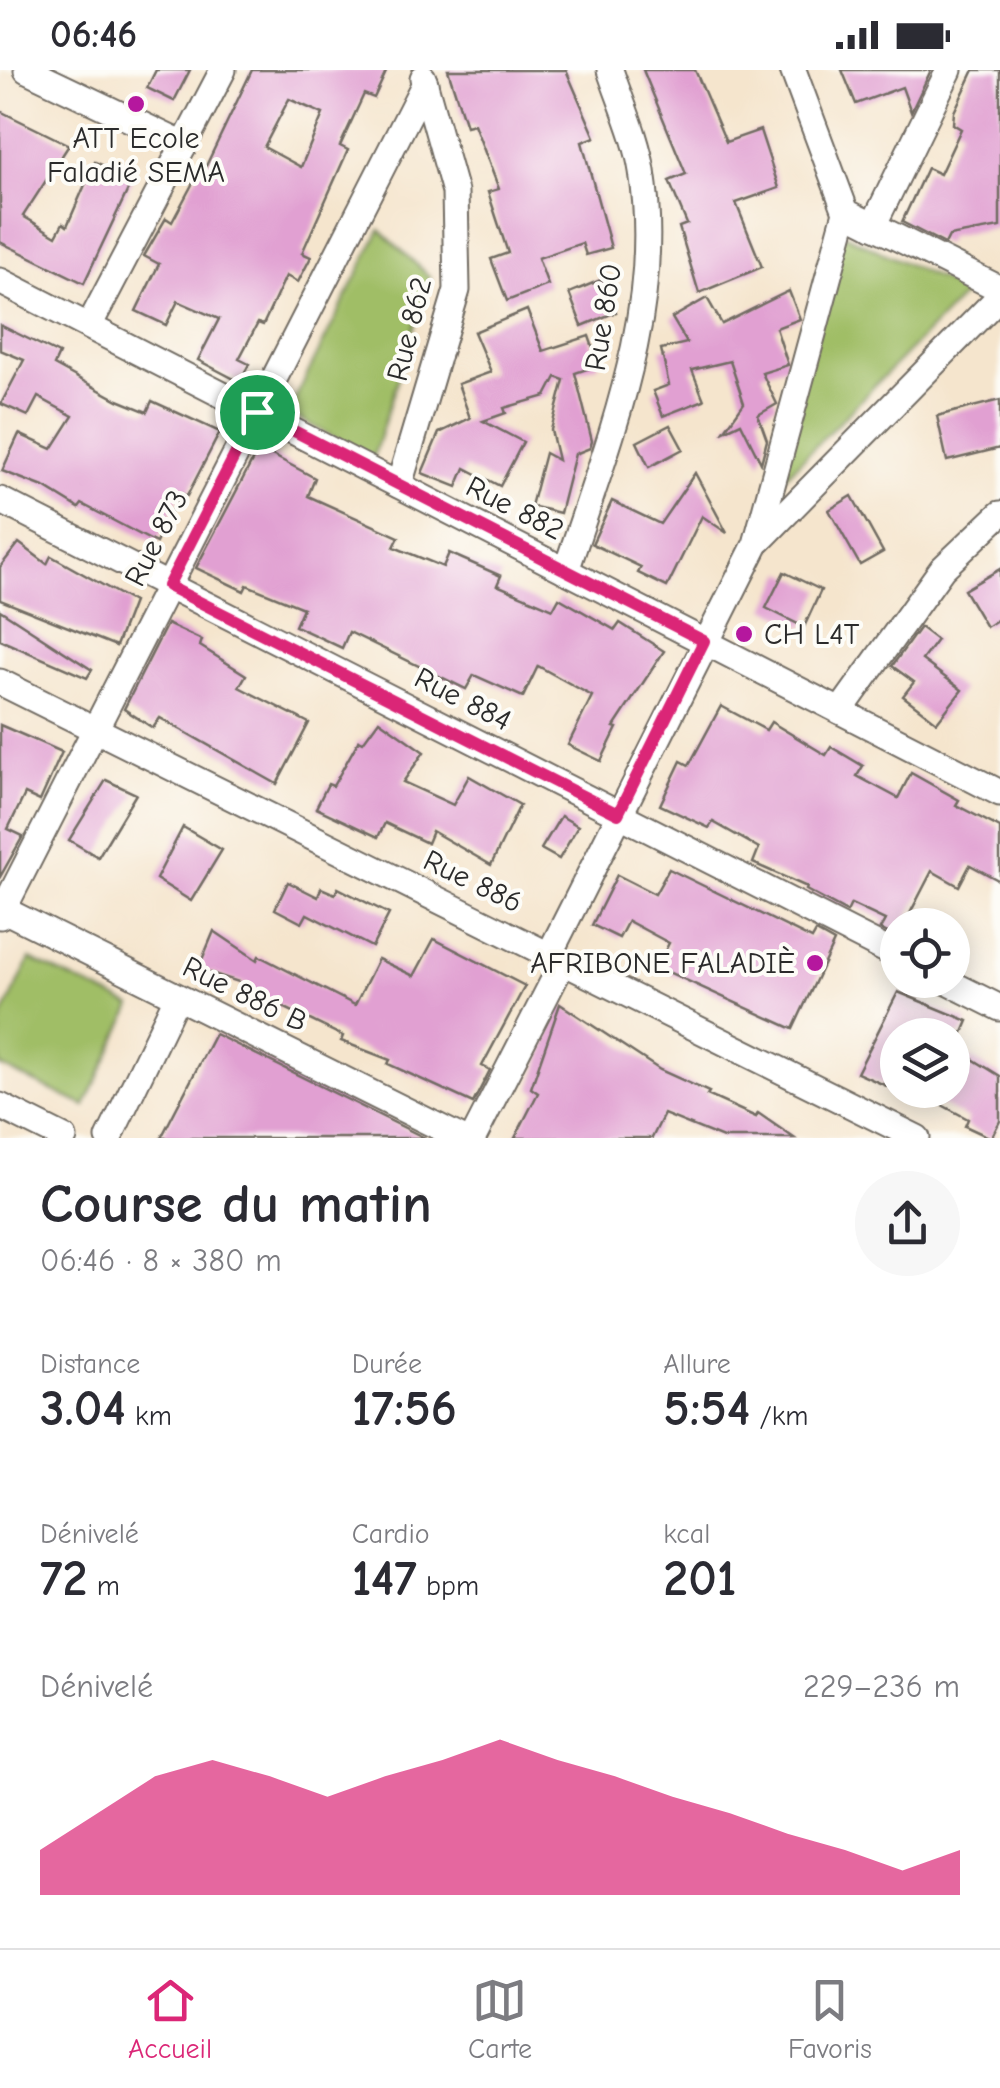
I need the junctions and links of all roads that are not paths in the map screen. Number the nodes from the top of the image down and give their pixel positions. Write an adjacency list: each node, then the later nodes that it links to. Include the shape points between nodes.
1 (26, 70): 7 (street)
2 (222, 70): 7 (street)
3 (610, 70): 18 (street, Rue 860, via 642,168 648,230 637,350)
4 (793, 70): 8 (street)
5 (949, 70): 9 (street)
6 (422, 77): 13 (street, Rue 873); 14 (street, Rue 862, via 456,192 457,290)
7 (184, 146): 12 (street)
8 (846, 212): 9 (street); 17 (street)
9 (873, 226): 11 (street)
10 (0, 280): 12 (street, Rue 882)
11 (1000, 292): 17 (street)
12 (89, 326): 13 (street, Rue 882)
13 (257, 412): 14 (street, Rue 882); 19 (street, Rue 873)
14 (399, 485): 18 (street, Rue 882)
15 (0, 500): 19 (street, Rue 884)
16 (1000, 514): 22 (street, via 942,570)
17 (756, 544): 20 (street)
18 (566, 571): 20 (street, Rue 882)
19 (168, 586): 23 (street, Rue 873); 25 (street, Rue 884)
20 (704, 641): 22 (street, Rue 882); 25 (street)
21 (0, 682): 23 (street, Rue 886)
22 (840, 711): 24 (street, Rue 882)
23 (95, 729): 26 (street, Rue 873); 28 (street, Rue 886)
24 (1000, 793)
25 (618, 814): 27 (street, Rue 884); 28 (street)
26 (1, 911): 30 (street, Rue 886 B)
27 (880, 947)
28 (556, 958): 36 (street); 37 (street, Rue 886)
29 (970, 993): 31 (street)
30 (178, 996): 34 (street); 35 (street, Rue 886 B)
31 (1000, 1008)
32 (0, 1106): 33 (street)
33 (64, 1138)
34 (109, 1138)
35 (461, 1138)
36 (472, 1138)
37 (917, 1138)

